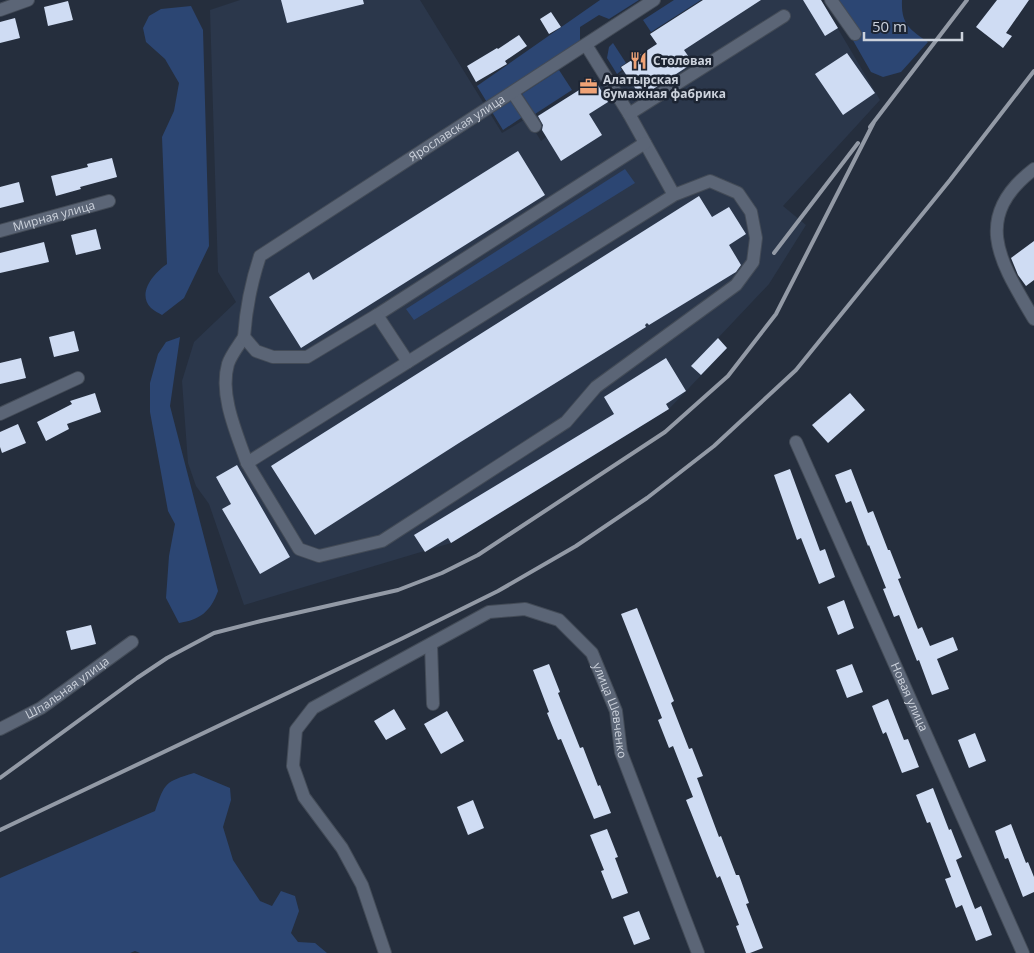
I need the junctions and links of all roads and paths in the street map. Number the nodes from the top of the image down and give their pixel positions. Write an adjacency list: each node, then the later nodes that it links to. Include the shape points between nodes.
1 (28, 0): 4 (street)
2 (654, 0): 7 (street, Ярославская улица)
3 (831, 0): 6 (street)
4 (0, 10)
5 (784, 16): 9 (street)
6 (854, 34)
7 (586, 44): 8 (street, Ярославская улица); 9 (street)
8 (513, 92): 10 (street); 18 (street, Ярославская улица, via 260,256 249,291)
9 (629, 114): 11 (street)
10 (535, 126)
11 (645, 142): 13 (street); 16 (street)
12 (1034, 169): 17 (street, via 1011,190 998,213 997,245 1010,279)
13 (674, 195): 19 (street); 23 (street, via 710,181 738,193 752,212 756,238 753,262 736,285 596,386 566,422 382,541 319,556 299,549)
14 (109, 201): 15 (street, Мирная улица)
15 (0, 231)
16 (377, 315): 18 (street, via 307,357 273,357 256,351); 19 (street)
17 (1034, 320)
18 (244, 337): 23 (street, via 228,362 226,381 229,410)
19 (408, 362): 23 (street)
20 (78, 378): 21 (street)
21 (0, 414)
22 (796, 442): 30 (street, Новая улица)
23 (247, 463)
24 (132, 642): 27 (street, Шпальная улица, via 41,708)
25 (431, 644): 26 (street); 28 (street, улица Шевченко, via 312,708 296,730 293,766 304,796 342,848 362,885); 29 (street, улица Шевченко, via 489,612 525,609 559,620 592,652 616,711 621,752)
26 (434, 704)
27 (0, 728)
28 (386, 953)
29 (698, 953)
30 (1023, 953)

